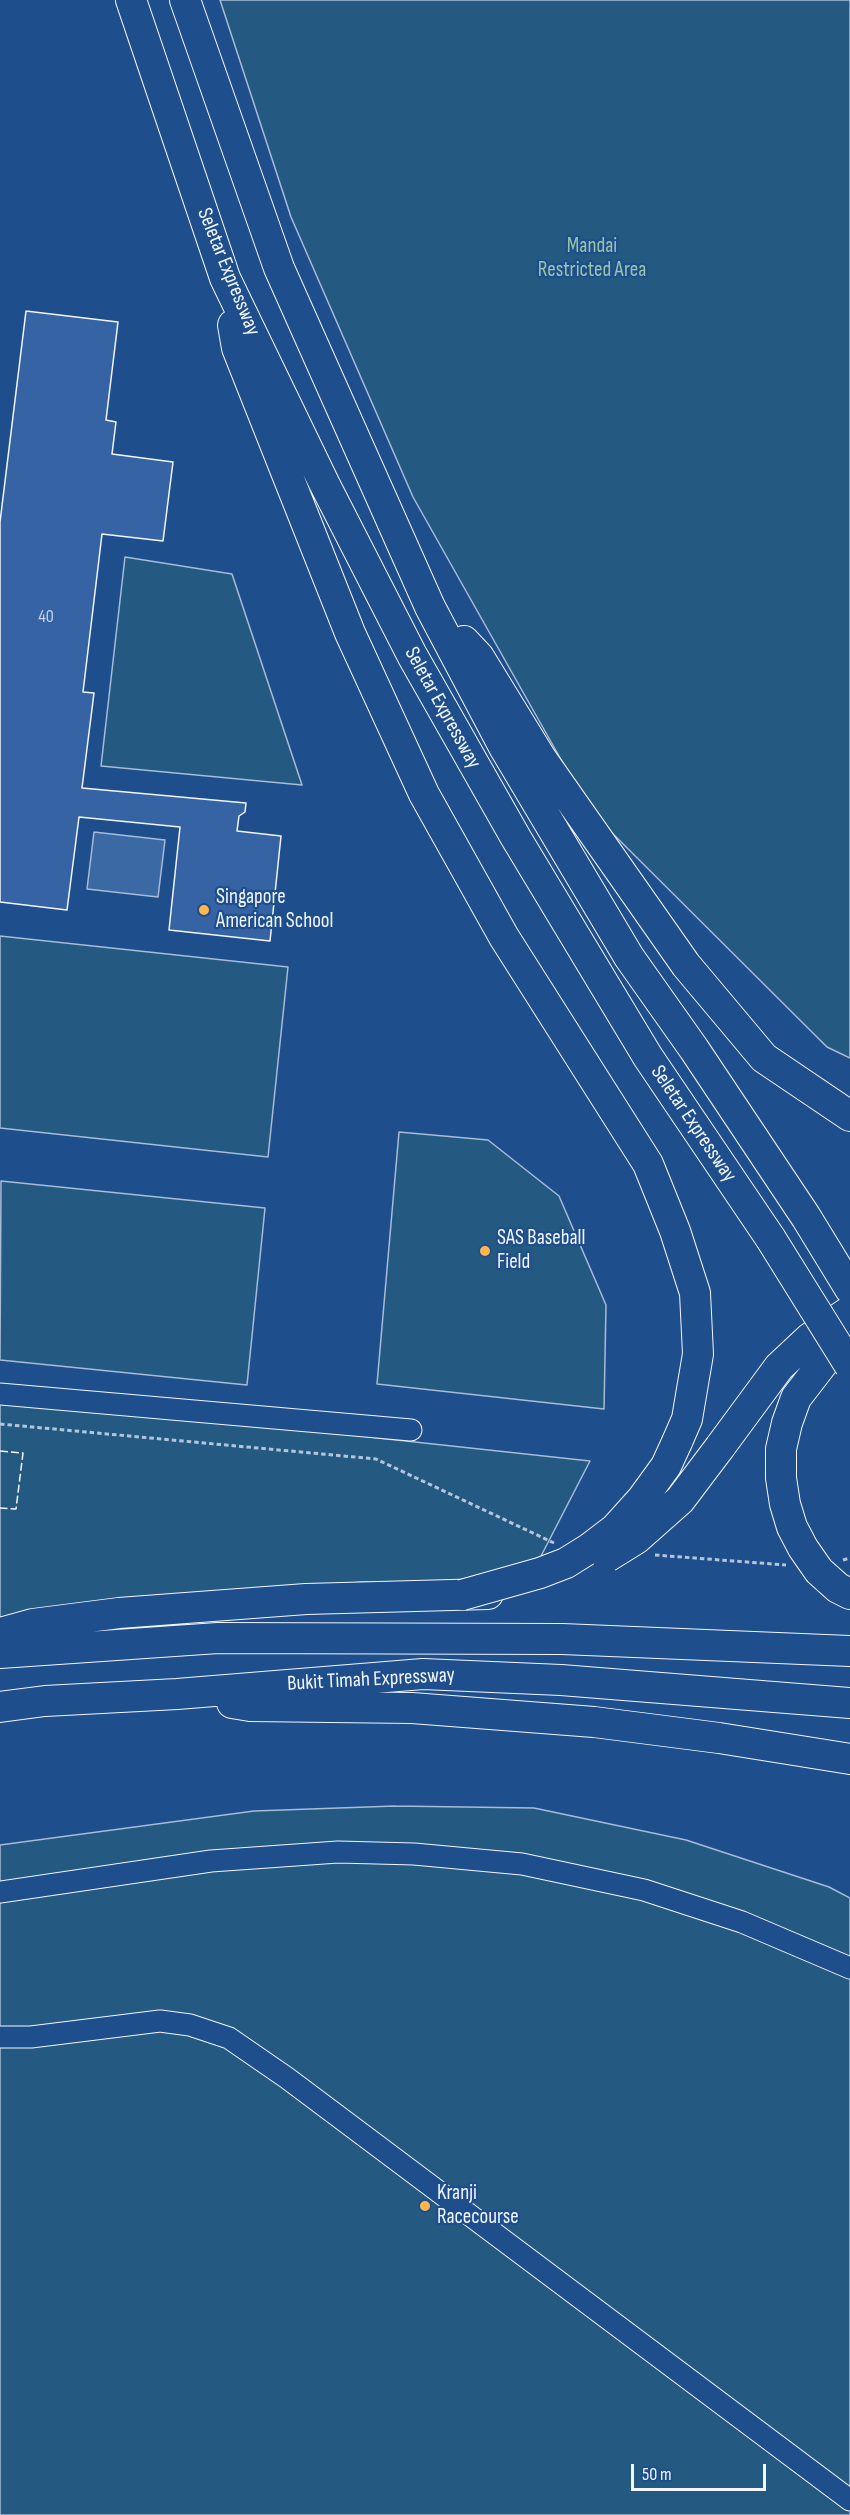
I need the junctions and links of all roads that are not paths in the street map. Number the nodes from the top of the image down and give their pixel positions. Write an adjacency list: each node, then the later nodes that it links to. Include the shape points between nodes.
1 (131, 0): 3 (highway, Seletar Expressway)
2 (185, 0): 4 (highway, via 279,268)
3 (225, 278): 9 (highway, Seletar Expressway, bridge, via 402,635 510,828 648,1057 771,1239); 13 (highway, bridge, via 237,348 350,633 424,794 504,937 648,1164 695,1293 698,1354 687,1419 666,1466 642,1499 615,1529 566,1563)
4 (430, 607): 5 (highway, via 479,657 542,758 686,965 764,1058); 6 (highway, via 504,747 629,957 806,1217)
5 (850, 1116)
6 (850, 1289)
7 (850, 1311): 13 (highway, bridge, via 810,1338 779,1367 680,1500 636,1539 571,1574 534,1587)
8 (850, 1342): 12 (highway, via 826,1359 796,1398 782,1449 781,1478 792,1527 803,1548 819,1571)
9 (850, 1366)
10 (0, 1394): 11 (street)
11 (411, 1430)
12 (850, 1594)
13 (462, 1595): 14 (highway, via 329,1598 119,1613 33,1624)
14 (0, 1633)
15 (850, 1651): 16 (highway, Bukit Timah Expressway, via 561,1638 218,1638)
16 (0, 1653)
17 (177, 1694): 18 (highway, Bukit Timah Expressway, via 423,1674 561,1680); 19 (highway, Bukit Timah Expressway); 20 (highway, via 250,1706 412,1708 594,1722)
18 (850, 1703)
19 (0, 1707)
20 (850, 1759)
21 (0, 1892): 22 (street, via 211,1862 338,1852 414,1854 522,1864 644,1890 742,1922)
22 (850, 1968)
23 (0, 2037): 24 (street, via 31,2037 160,2021 190,2025 229,2038)
24 (850, 2500)

